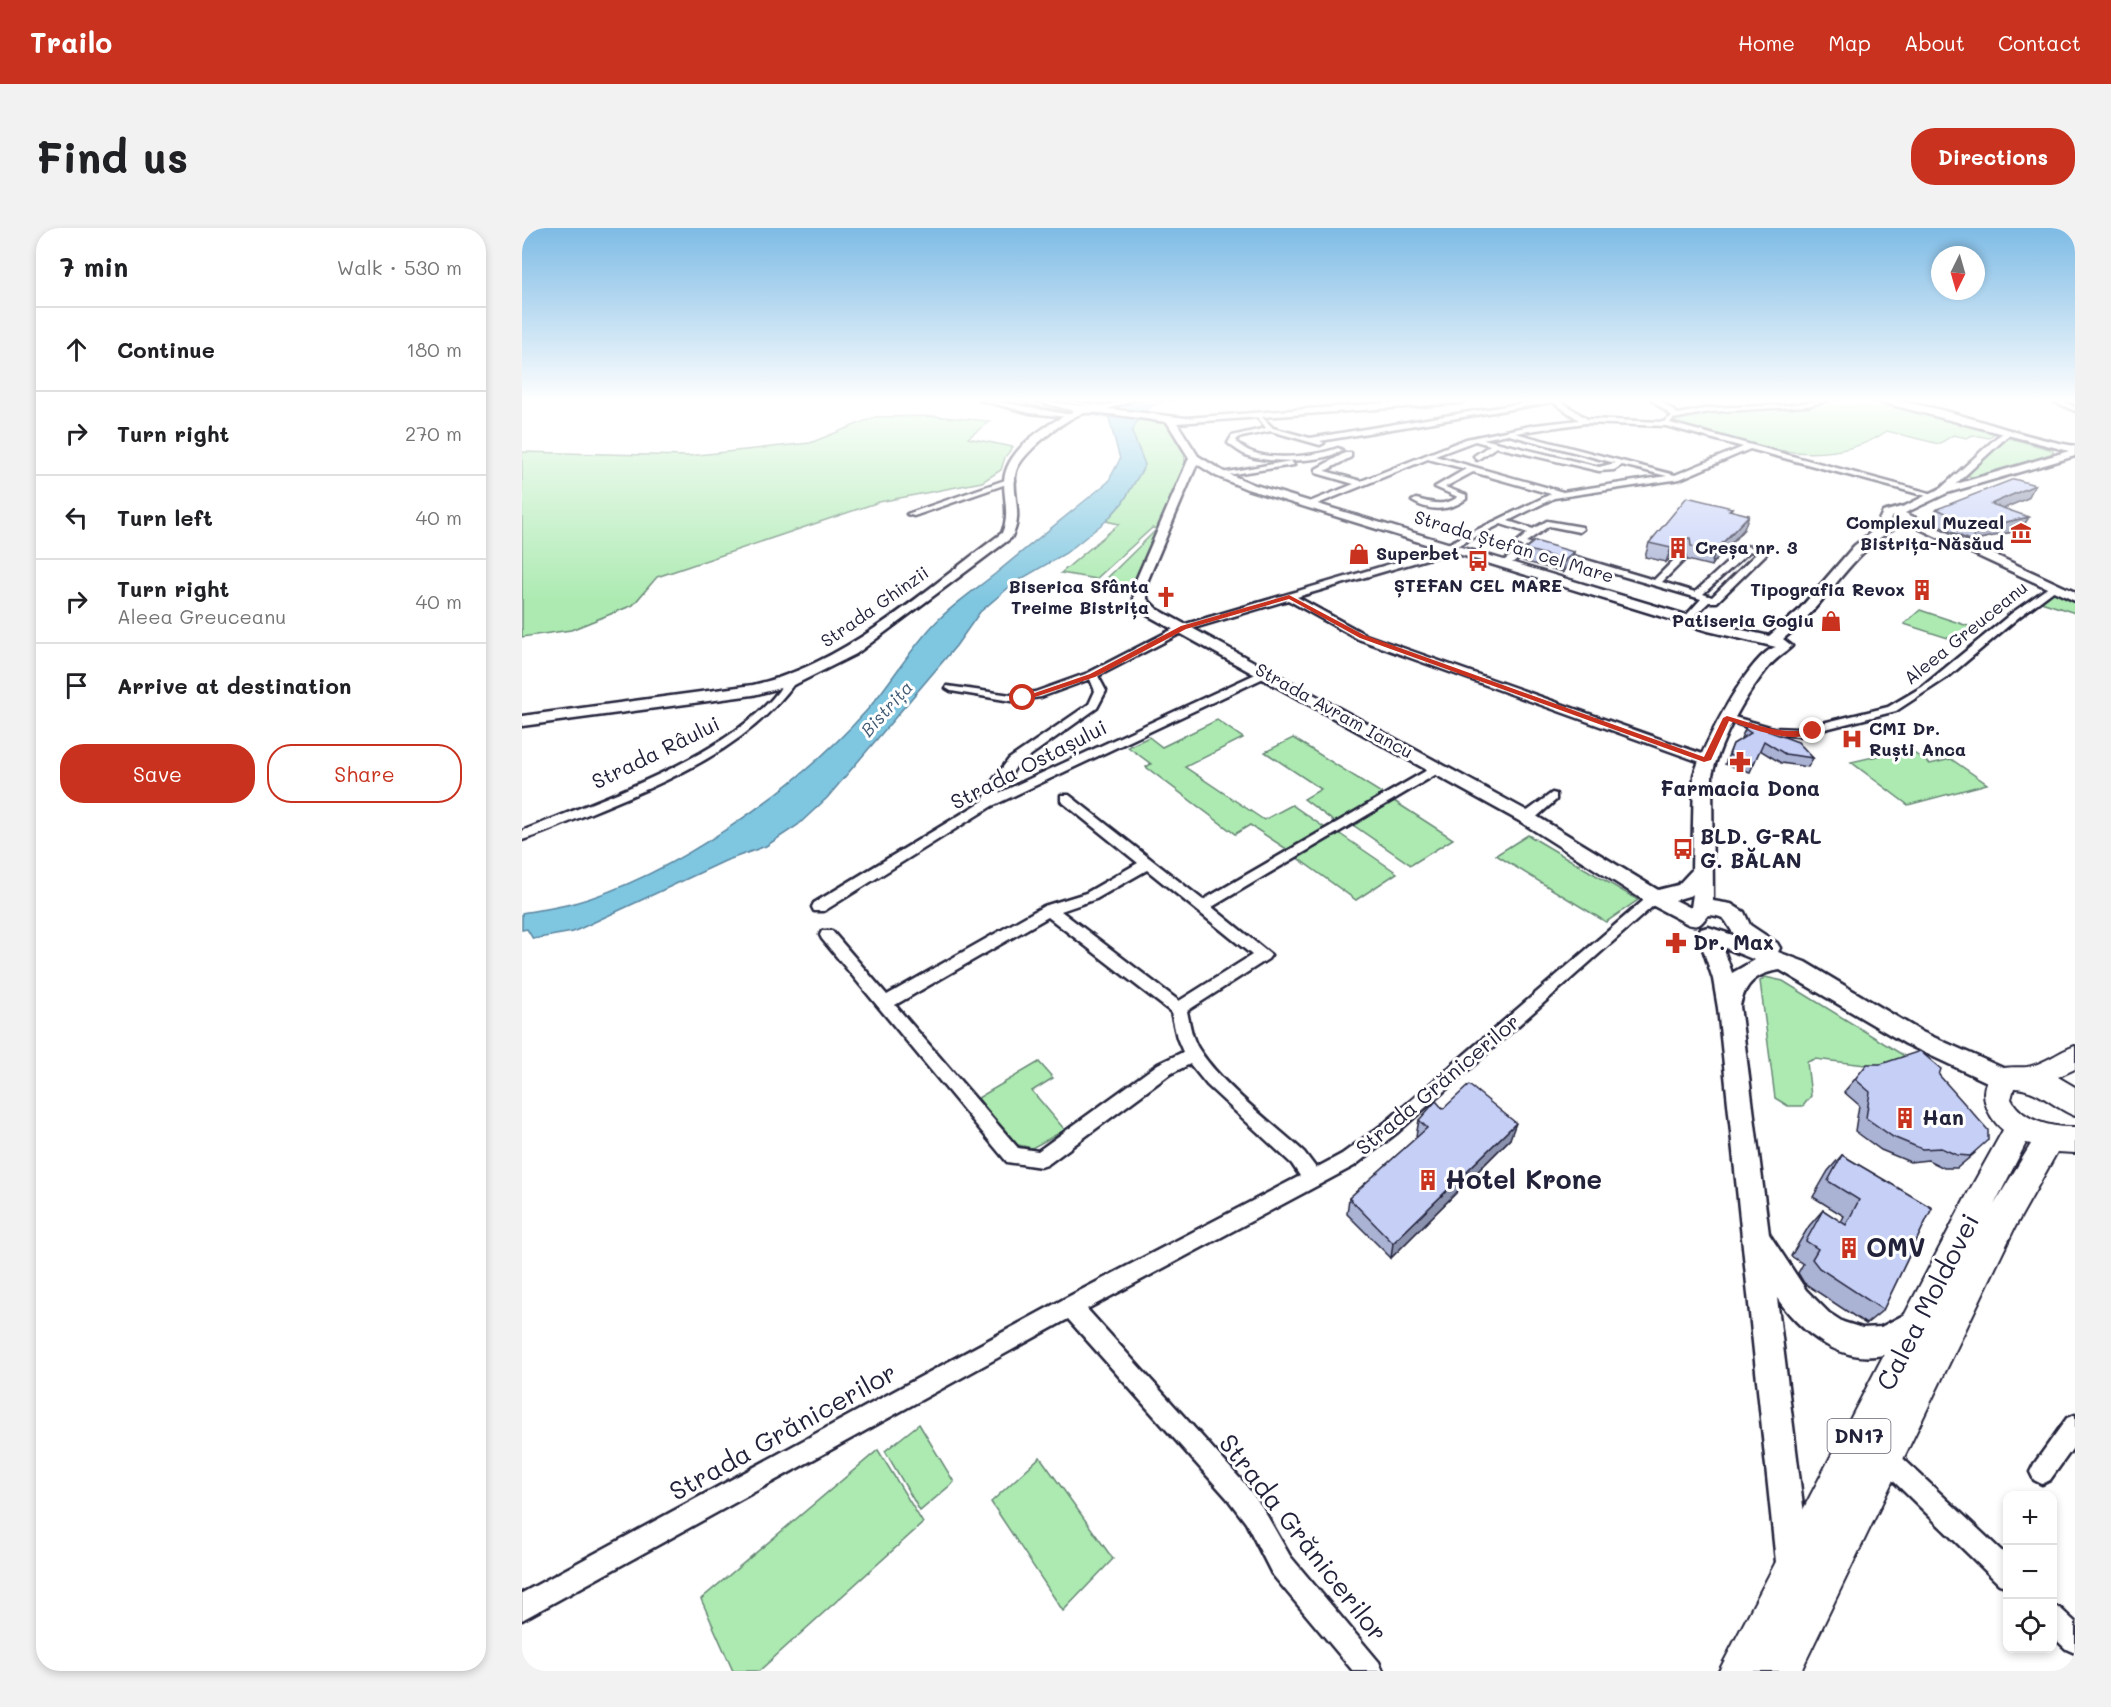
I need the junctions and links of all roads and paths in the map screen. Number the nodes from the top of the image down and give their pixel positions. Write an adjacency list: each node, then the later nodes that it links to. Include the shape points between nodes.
1 (1013, 467): 19 (street)
2 (1190, 467): 17 (street, Strada Avram Iancu)
3 (1209, 467): 16 (street, Strada Ștefan cel Mare)
4 (1262, 467): 16 (street)
5 (1326, 467): 20 (street, via 1319,471)
6 (1400, 467): 20 (street)
7 (1466, 467): 15 (street)
8 (1593, 467): 9 (street)
9 (1612, 467)
10 (1638, 467): 18 (street)
11 (1700, 467): 18 (street)
12 (1832, 467): 21 (street)
13 (1967, 467): 21 (street)
14 (2020, 467): 21 (street)
15 (1472, 469): 22 (street); 23 (street, via 1439,487 1463,496 1461,500 1442,508)
16 (1220, 474): 17 (street, Strada Ștefan cel Mare, via 1206,472); 24 (street, Strada Ștefan cel Mare)
17 (1186, 477): 40 (street, Strada Avram Iancu, via 1138,593 1139,600 1152,612)
18 (1677, 477): 22 (street)
19 (1011, 481): 25 (street); 44 (street, Strada Ghinzii, via 1015,513 1001,540 851,651)
20 (1361, 484): 24 (street)
21 (1938, 493): 26 (street)
22 (1563, 494): 27 (street)
23 (1416, 501)
24 (1310, 506): 31 (street, Strada Ștefan cel Mare)
25 (911, 514)
26 (1901, 516): 35 (street); 41 (street, via 1862,545)
27 (1499, 521): 29 (street); 31 (street)
28 (1579, 529): 29 (street, via 1550,523)
29 (1534, 532): 30 (street, via 1520,542)
30 (1529, 546): 33 (street); 34 (street)
31 (1449, 548): 33 (street, Strada Ștefan cel Mare); 37 (street)
32 (1682, 557): 34 (street)
33 (1505, 564): 39 (street, Strada Ștefan cel Mare)
34 (1656, 583): 36 (street)
35 (2053, 586): 38 (street); 46 (street, Aleea Greuceanu, via 2021,608 1937,680 1888,710 1801,734 1770,732)
36 (1702, 596): 36 (street, via 1717,599 1761,550 1748,548); 39 (street)
37 (1289, 597): 40 (street); 48 (street, via 1362,637)
38 (2075, 597)
39 (1687, 620): 41 (street, Strada Ștefan cel Mare)
40 (1183, 628): 42 (street, Strada Avram Iancu); 43 (street)
41 (1772, 646): 46 (street)
42 (1266, 673): 49 (street, Strada Avram Iancu); 52 (street, Strada Ostașului)
43 (1092, 675): 45 (street, via 1023,698); 52 (street, via 1101,687 1101,697 1013,762)
44 (791, 681): 47 (street, Strada Ghinzii, via 753,690); 54 (street, Strada Râului, via 766,713 732,738 674,770)
45 (951, 688)
46 (1727, 718): 48 (street)
47 (522, 721)
48 (1707, 760): 56 (street, via 1703,775)
49 (1436, 769): 53 (street, Strada Avram Iancu); 58 (street)
50 (1552, 797): 53 (street)
51 (1065, 798): 55 (street)
52 (988, 803): 59 (street, Strada Ostașului)
53 (1527, 818): 57 (street, Strada Avram Iancu)
54 (522, 836)
55 (1148, 864): 58 (street); 60 (street, via 1091,896)
56 (1702, 868): 57 (street, via 1685,890); 61 (street); 61 (street)
57 (1658, 899): 61 (street, Strada Avram Iancu); 72 (street, Strada Grănicerilor, via 1392,1127 1348,1161)
58 (1203, 906): 66 (street, via 1263,955)
59 (819, 907)
60 (1049, 910): 64 (street); 66 (street)
61 (1719, 925): 63 (street, Strada Avram Iancu); 65 (street)
62 (827, 935): 64 (street)
63 (1789, 965): 65 (street, via 1756,967 1739,978 1733,986); 69 (street, Strada Avram Iancu, via 1914,1038)
64 (886, 1003): 67 (street, via 958,1097 1013,1156 1041,1159 1164,1069)
65 (1729, 1008): 73 (street)
66 (1178, 1009): 67 (street)
67 (1193, 1055): 72 (street, via 1213,1080 1298,1158)
68 (2075, 1057): 69 (main road)
69 (2011, 1084): 70 (main road, via 2060,1091); 71 (main road, via 2004,1110)
70 (2074, 1099)
71 (2058, 1137): 75 (main road, Calea Moldovei / DN17, via 2006,1156); 77 (main road, Calea Moldovei / DN17, via 2004,1217)
72 (1313, 1179): 74 (street, Strada Grănicerilor)
73 (1756, 1237): 75 (street, via 1809,1318 1833,1335 1860,1344 1884,1342); 79 (street)
74 (1071, 1306): 81 (street, Strada Grănicerilor); 85 (street, Strada Grănicerilor, via 1235,1490 1254,1515 1281,1565)
75 (1918, 1322): 79 (main road, Calea Moldovei / DN17)
76 (2075, 1426): 78 (street)
77 (1886, 1458): 80 (street); 83 (main road, Calea Moldovei / DN17)
78 (2042, 1472)
79 (1794, 1566): 83 (street); 86 (main road, Calea Moldovei / DN17)
80 (2003, 1571)
81 (522, 1607)
82 (2057, 1623): 84 (street)
83 (1800, 1627): 87 (main road, Calea Moldovei / DN17)
84 (2075, 1640)
85 (1370, 1671)
86 (1740, 1671)
87 (1779, 1671)

